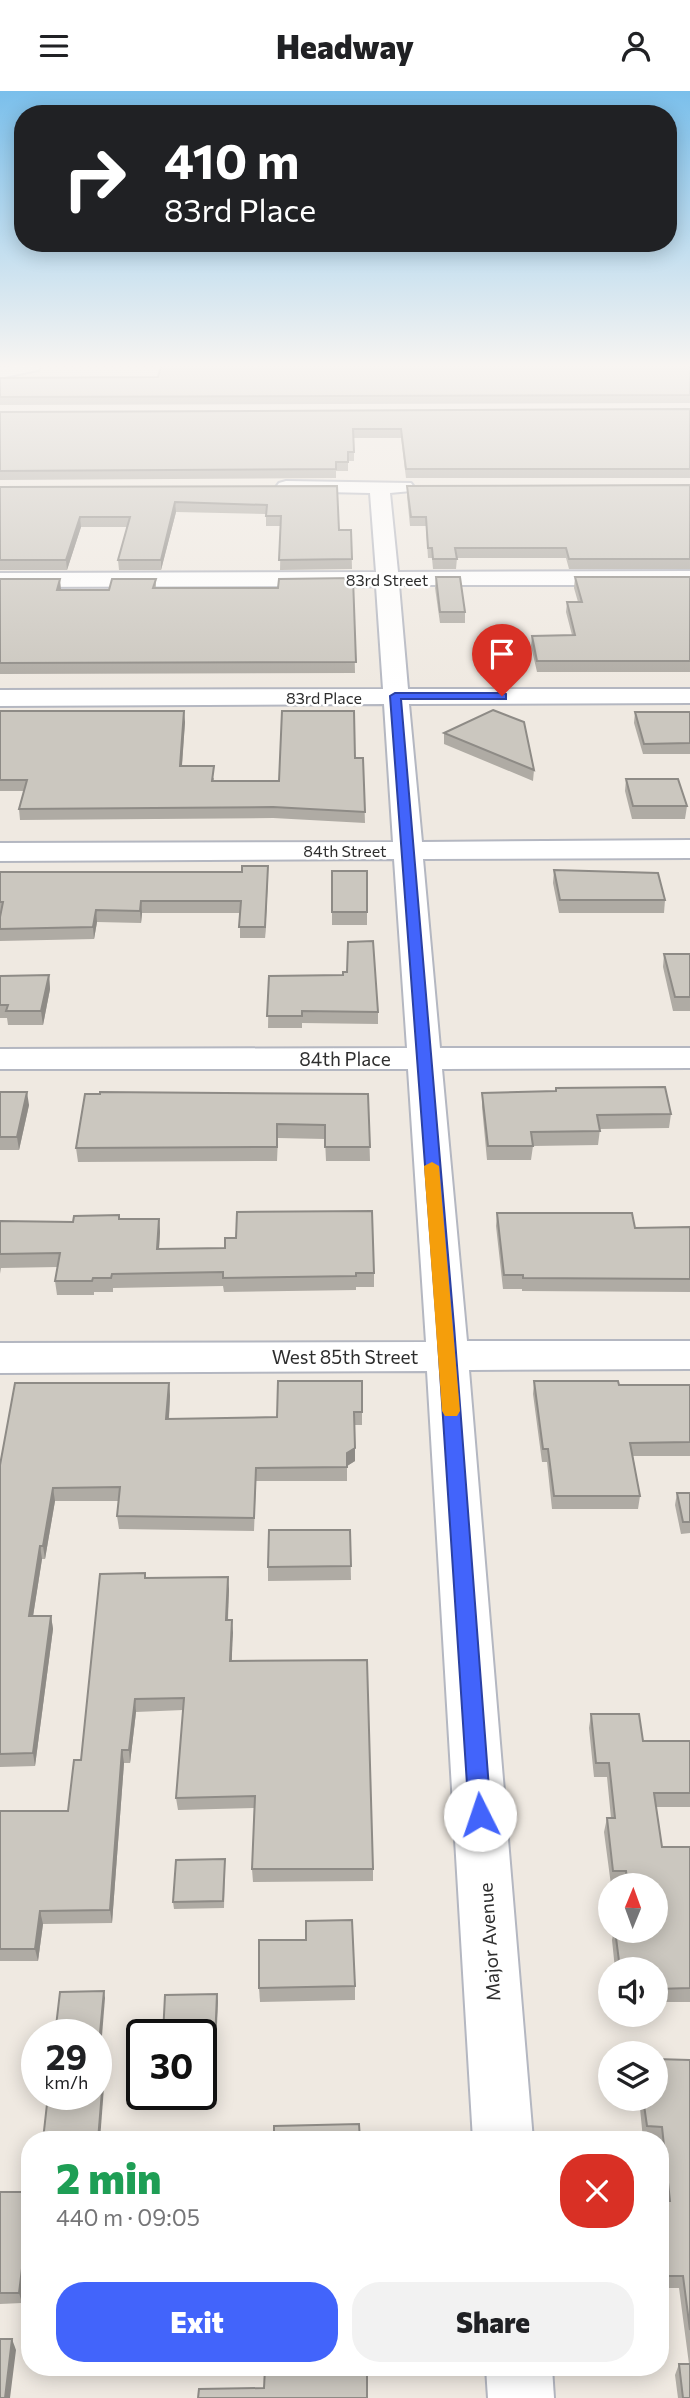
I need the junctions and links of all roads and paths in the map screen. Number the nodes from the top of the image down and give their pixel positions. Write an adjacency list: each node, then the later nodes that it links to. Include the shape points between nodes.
1 (271, 487): 2 (street)
2 (380, 487): 3 (street); 5 (street, Major Avenue)
3 (420, 487)
4 (690, 578): 5 (street, 83rd Street)
5 (388, 579): 6 (street, 83rd Street); 7 (street, Major Avenue)
6 (0, 580)
7 (395, 696): 8 (street, 83rd Place); 9 (street, 83rd Place); 11 (street, Major Avenue)
8 (690, 696)
9 (0, 698)
10 (690, 849): 11 (street, 84th Street)
11 (407, 850): 12 (street, 84th Street); 13 (street, Major Avenue)
12 (0, 852)
13 (423, 1058): 14 (street, 84th Place); 15 (street, 84th Place); 16 (street, Major Avenue)
14 (690, 1058)
15 (0, 1059)
16 (446, 1355): 17 (street, West 85th Street); 18 (street, West 85th Street); 19 (street, Major Avenue)
17 (690, 1355)
18 (0, 1358)
19 (502, 2131)
20 (520, 2376): 21 (street)
21 (521, 2398)

